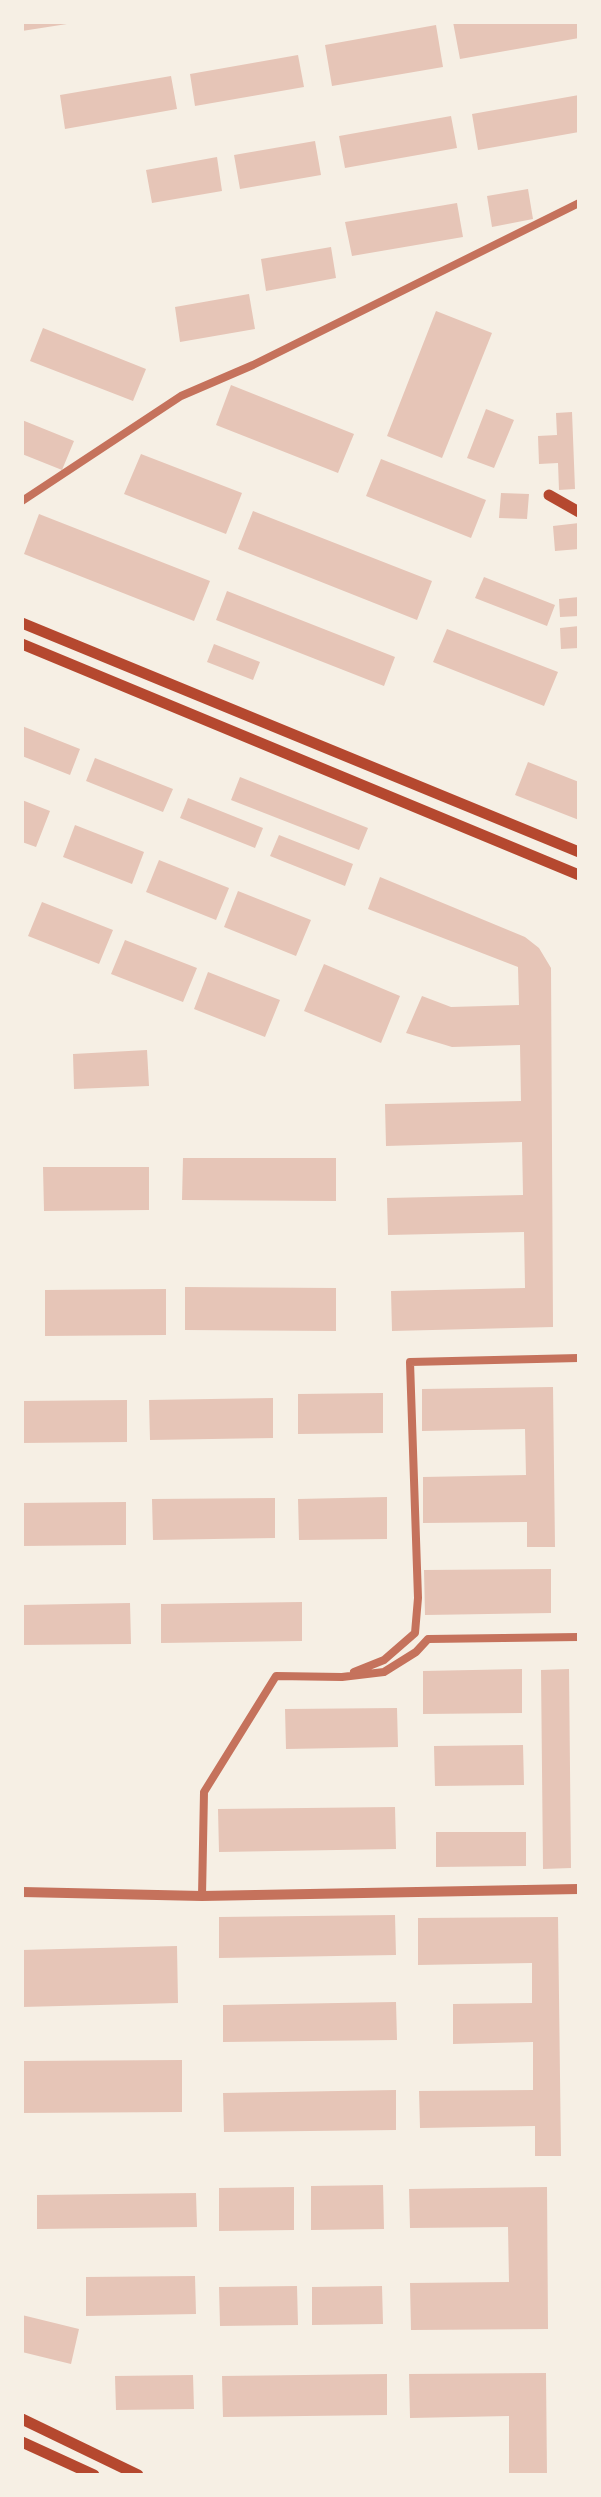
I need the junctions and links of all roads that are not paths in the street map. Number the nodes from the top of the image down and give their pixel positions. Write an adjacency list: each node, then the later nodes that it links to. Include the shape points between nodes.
1 (579, 203): 3 (street, via 181,396)
2 (549, 495): 4 (main road)
3 (22, 501)
4 (579, 512)
5 (22, 623): 7 (main road)
6 (22, 644): 8 (main road)
7 (579, 852)
8 (579, 875)
9 (579, 1358): 11 (street, via 410,1362 415,1633 384,1660)
10 (579, 1637): 11 (street, via 428,1639 384,1672)
11 (342, 1677): 14 (street, via 276,1676 204,1792)
12 (579, 1889): 14 (street)
13 (22, 1892): 14 (street)
14 (202, 1896)
15 (22, 2419): 18 (main road)
16 (22, 2442): 17 (main road)
17 (94, 2475)
18 (138, 2475)

